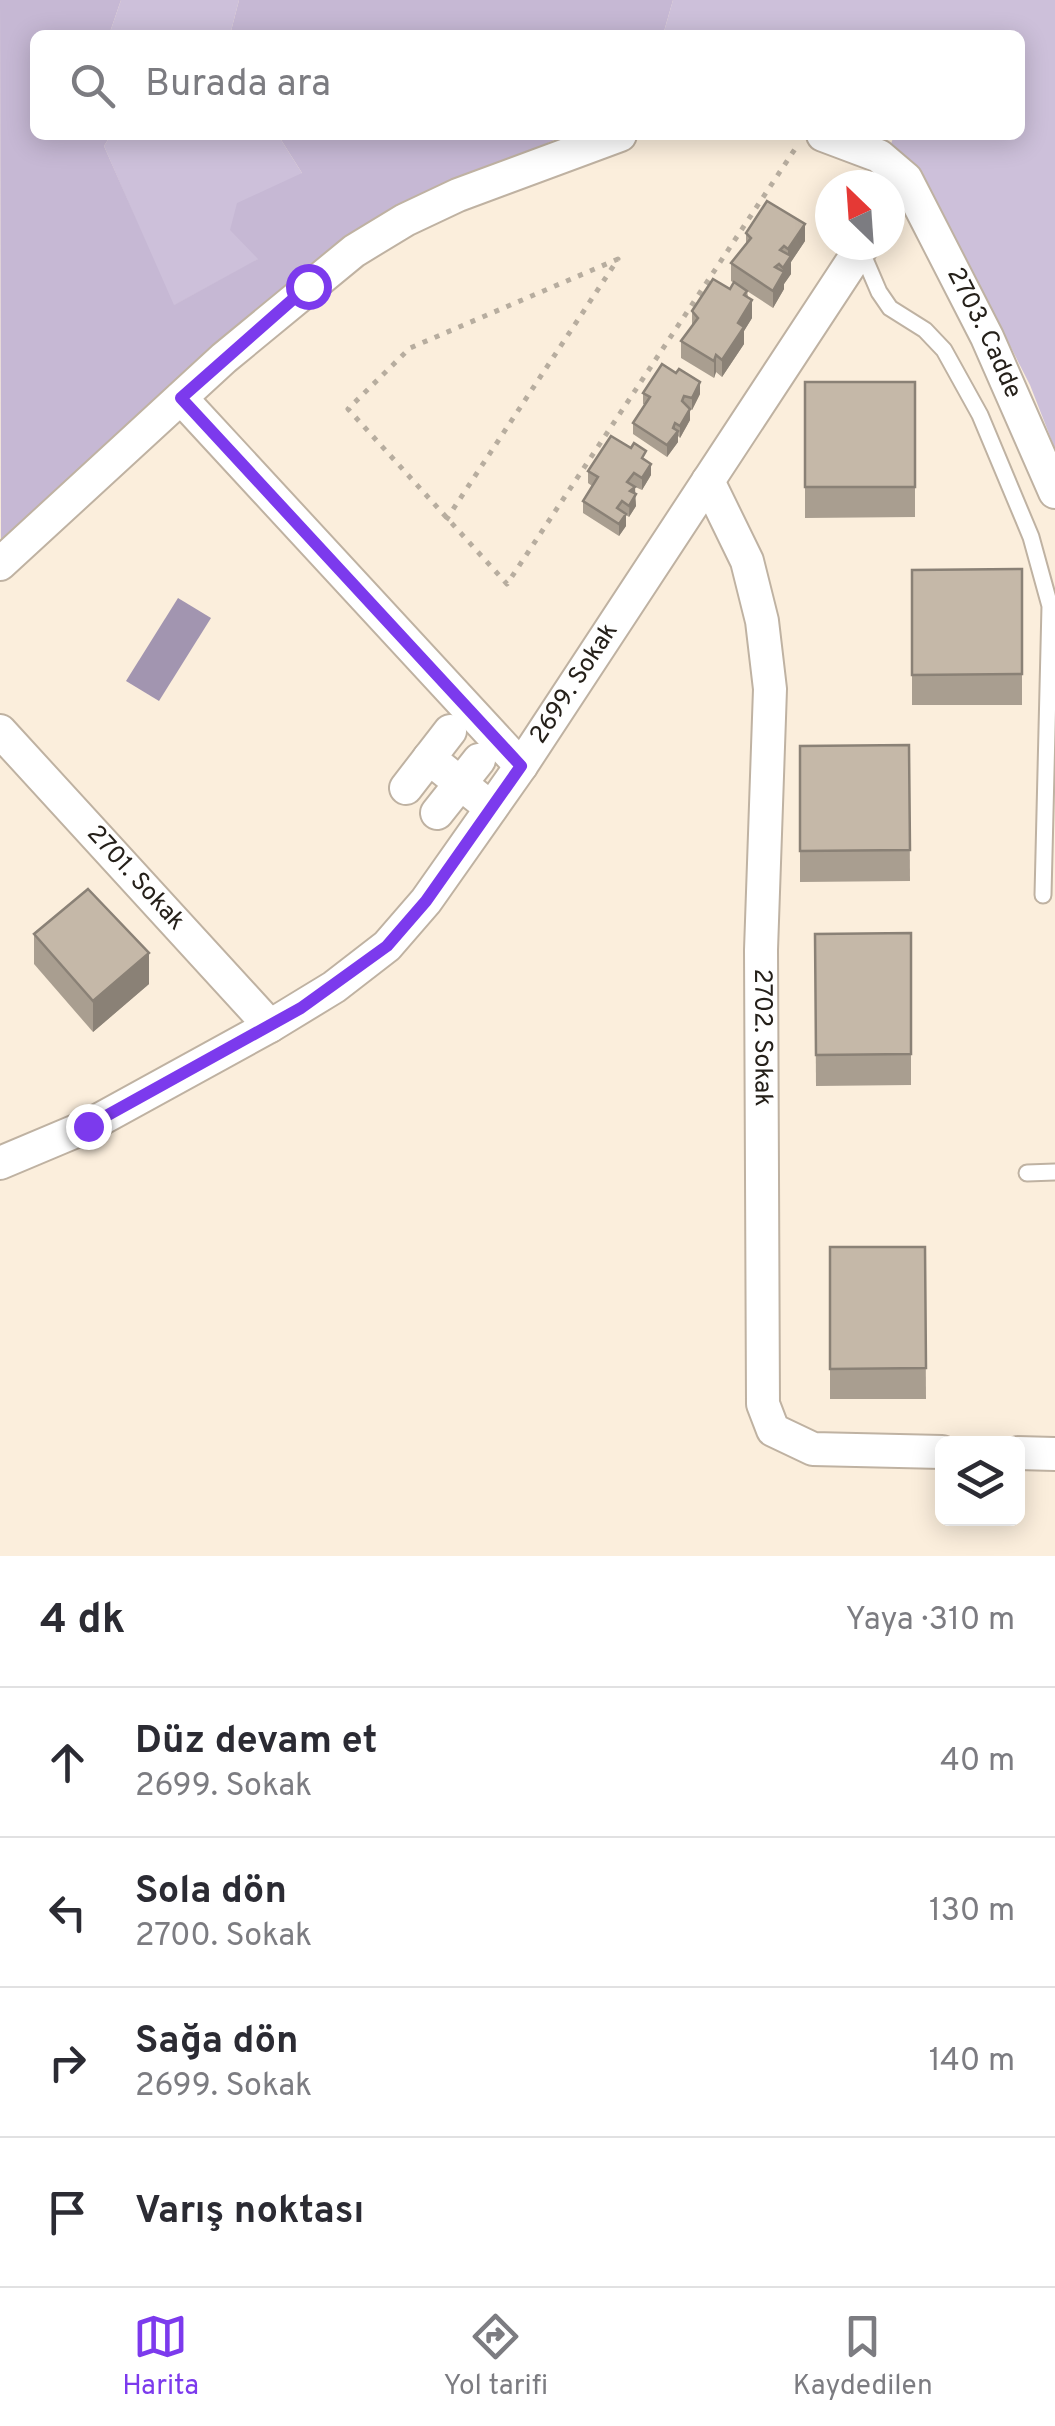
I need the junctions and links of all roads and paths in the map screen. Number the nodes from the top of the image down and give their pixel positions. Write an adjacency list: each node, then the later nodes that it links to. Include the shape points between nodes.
1 (606, 140): 8 (street, via 405,220 308,286)
2 (801, 140): 11 (path, via 507,584)
3 (836, 140): 4 (street, via 879,156)
4 (886, 170)
5 (905, 203): 10 (street, 2703. Cadde, via 987,337)
6 (853, 260): 9 (street, 2699. Sokak)
7 (867, 260): 21 (lane, via 890,308 944,350 980,415 1031,536 1050,606)
8 (181, 398): 12 (street); 16 (street)
9 (708, 481): 16 (street, 2699. Sokak); 26 (street, 2702. Sokak, via 747,561 770,689 761,950 763,1404 773,1430 813,1449)
10 (1055, 492)
11 (446, 520): 11 (path, via 532,390 618,259 410,348 348,409)
12 (0, 564)
13 (0, 731): 22 (street, 2701. Sokak)
14 (450, 731): 15 (street)
15 (429, 758): 17 (street); 18 (street)
16 (521, 766): 19 (street, 2699. Sokak)
17 (470, 772): 19 (street); 20 (street)
18 (406, 788)
19 (491, 808): 22 (street, 2699. Sokak, via 387,946)
20 (437, 813)
21 (1043, 895)
22 (270, 1026): 23 (street, 2699. Sokak, via 88,1126)
23 (0, 1163)
24 (1055, 1172): 25 (lane)
25 (1027, 1173)
26 (935, 1452)
27 (1025, 1454): 28 (street)
28 (1055, 1454)

